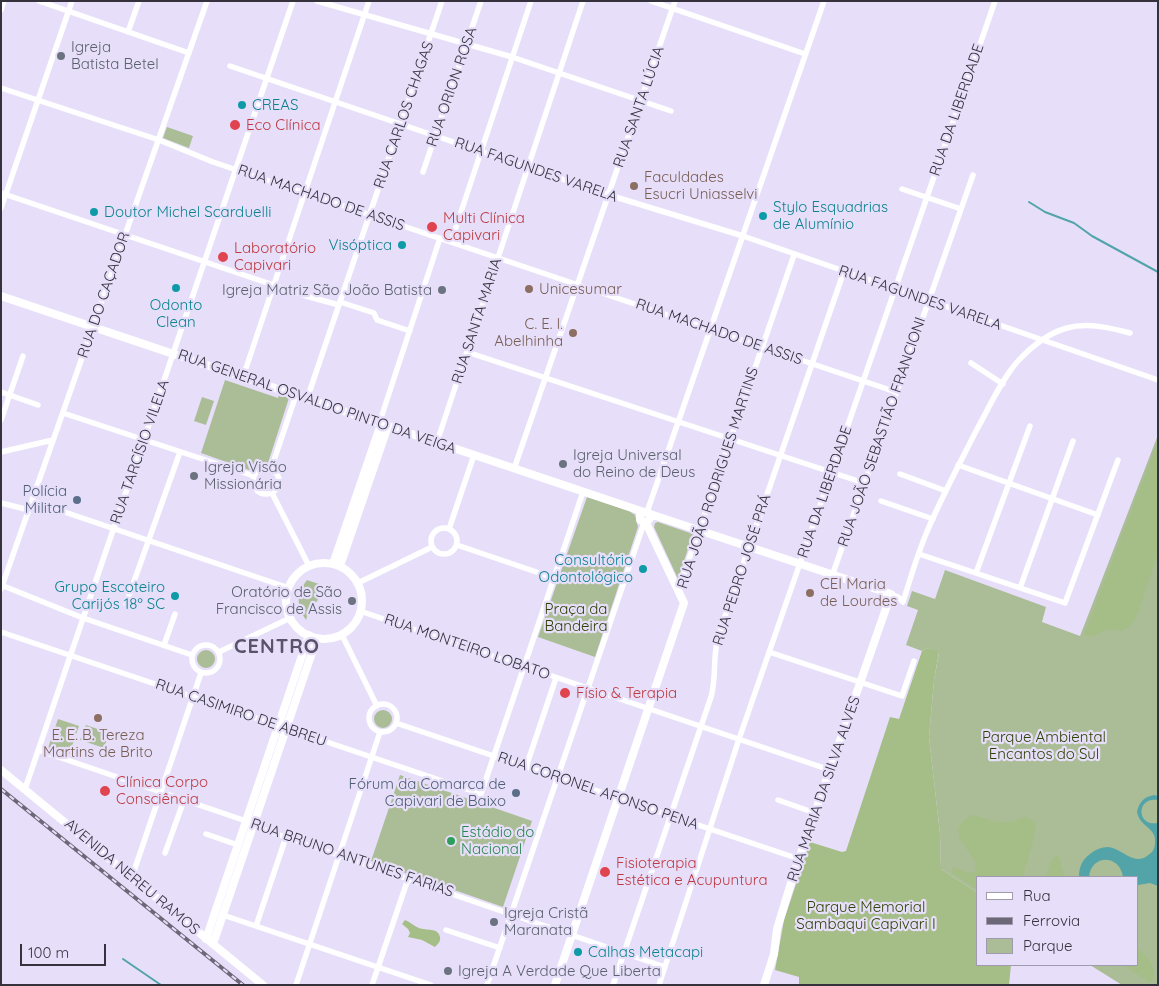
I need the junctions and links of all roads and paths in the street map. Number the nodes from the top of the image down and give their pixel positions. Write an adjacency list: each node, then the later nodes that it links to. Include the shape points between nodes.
1 (4, 1): 18 (street)
2 (39, 1): 19 (street)
3 (72, 1): 19 (street)
4 (139, 1): 21 (street)
5 (207, 1): 24 (street, RUA DO CAÇADOR)
6 (293, 1): 29 (street, RUA TARCÍSIO VILELA)
7 (318, 1): 20 (street)
8 (369, 1): 20 (street)
9 (442, 1): 22 (street, RUA CARLOS CHAGAS)
10 (481, 1): 23 (street, RUA ORION ROSA)
11 (531, 1): 26 (street)
12 (583, 1): 28 (street, RUA SANTA MARIA)
13 (651, 1): 17 (street)
14 (676, 1): 17 (street, RUA SANTA LÚCIA)
15 (824, 1): 25 (street)
16 (995, 1): 47 (street, RUA DA LIBERDADE)
17 (673, 9): 25 (street); 32 (street, RUA SANTA LÚCIA)
18 (1, 10)
19 (69, 11): 21 (street); 31 (street)
20 (365, 15): 22 (street); 33 (street)
21 (128, 32): 24 (street)
22 (431, 34): 23 (street); 35 (street, RUA CARLOS CHAGAS)
23 (466, 44): 26 (street); 36 (street, RUA ORION ROSA)
24 (189, 53): 37 (street, RUA DO CAÇADOR)
25 (805, 54): 52 (street)
26 (512, 57): 28 (street); 38 (street)
27 (230, 66): 29 (street, RUA FAGUNDES VARELA)
28 (559, 73): 32 (street); 39 (street, RUA SANTA MARIA)
29 (267, 79): 33 (street, RUA FAGUNDES VARELA); 40 (street, RUA TARCÍSIO VILELA)
30 (1, 88): 31 (street, RUA MACHADO DE ASSIS)
31 (38, 100): 37 (street, RUA MACHADO DE ASSIS); 45 (street)
32 (641, 101): 34 (street); 46 (street, RUA SANTA LÚCIA)
33 (335, 102): 35 (street, RUA FAGUNDES VARELA); 44 (street)
34 (671, 111)
35 (401, 124): 36 (street, RUA FAGUNDES VARELA); 50 (street, RUA CARLOS CHAGAS)
36 (435, 136): 38 (street, RUA FAGUNDES VARELA); 41 (street, RUA ORION ROSA)
37 (159, 140): 40 (street, RUA MACHADO DE ASSIS); 51 (street, RUA DO CAÇADOR)
38 (481, 152): 39 (street, RUA FAGUNDES VARELA); 54 (street)
39 (528, 168): 46 (street, RUA FAGUNDES VARELA); 56 (street, RUA SANTA MARIA)
40 (236, 169): 44 (street, RUA MACHADO DE ASSIS); 57 (street, RUA TARCÍSIO VILELA)
41 (423, 172)
42 (973, 175): 49 (street, RUA JOÃO SEBASTIÃO FRANCIONI)
43 (902, 189): 47 (street)
44 (305, 192): 50 (street, RUA MACHADO DE ASSIS); 60 (street)
45 (4, 194): 48 (street); 51 (street)
46 (609, 195): 52 (street, RUA FAGUNDES VARELA); 59 (street, RUA SANTA LÚCIA)
47 (927, 198): 49 (street); 61 (street, RUA DA LIBERDADE)
48 (1, 208)
49 (961, 209): 63 (street, RUA JOÃO SEBASTIÃO FRANCIONI)
50 (370, 214): 53 (street, RUA MACHADO DE ASSIS); 64 (street, RUA CARLOS CHAGAS)
51 (125, 235): 57 (street); 65 (street, RUA DO CAÇADOR)
52 (743, 236): 55 (street, RUA FAGUNDES VARELA); 66 (street)
53 (440, 238): 54 (street, RUA MACHADO DE ASSIS); 67 (street)
54 (451, 242): 56 (street, RUA MACHADO DE ASSIS)
55 (794, 255): 58 (street, RUA FAGUNDES VARELA); 70 (street, RUA JOÃO RODRIGUES MARTINS)
56 (498, 257): 59 (street, RUA MACHADO DE ASSIS); 71 (street, RUA SANTA MARIA)
57 (205, 262): 60 (street); 72 (street, RUA TARCÍSIO VILELA)
58 (844, 271): 61 (street, RUA FAGUNDES VARELA); 75 (street, RUA PEDRO JOSÉ PRÁ)
59 (578, 284): 66 (street, RUA MACHADO DE ASSIS); 77 (street, RUA SANTA LÚCIA)
60 (274, 285): 64 (street); 76 (street)
61 (895, 289): 63 (street, RUA FAGUNDES VARELA); 79 (street, RUA DA LIBERDADE)
62 (1, 296): 65 (street, RUA GENERAL OSVALDO PINTO DA VEIGA)
63 (929, 300): 69 (street, RUA FAGUNDES VARELA); 82 (street, RUA JOÃO SEBASTIÃO FRANCIONI)
64 (340, 304): 67 (street, via 374,313 377,320); 85 (street, RUA CARLOS CHAGAS)
65 (93, 327): 72 (street, RUA GENERAL OSVALDO PINTO DA VEIGA); 87 (street, RUA DO CAÇADOR)
66 (710, 329): 70 (street, RUA MACHADO DE ASSIS); 89 (street)
67 (410, 331): 90 (street, via 381,418)
68 (1130, 333): 69 (street, via 1112,328 1077,326 1060,330)
69 (1042, 340): 78 (street, RUA FAGUNDES VARELA); 80 (street, via 1018,362)
70 (762, 347): 75 (street, RUA MACHADO DE ASSIS); 92 (street, RUA JOÃO RODRIGUES MARTINS)
71 (467, 352): 77 (street); 96 (street, RUA SANTA MARIA)
72 (173, 354): 76 (street, RUA GENERAL OSVALDO PINTO DA VEIGA); 94 (street, RUA TARCÍSIO VILELA)
73 (23, 356): 83 (street)
74 (971, 362): 80 (street)
75 (812, 364): 79 (street, RUA MACHADO DE ASSIS); 100 (street, RUA PEDRO JOSÉ PRÁ)
76 (243, 377): 84 (street, RUA GENERAL OSVALDO PINTO DA VEIGA)
77 (546, 378): 89 (street); 104 (street, RUA SANTA LÚCIA)
78 (1158, 380)
79 (863, 381): 82 (street, RUA MACHADO DE ASSIS); 105 (street, RUA DA LIBERDADE)
80 (1002, 384): 102 (street)
81 (1, 392): 83 (street)
82 (896, 392): 109 (street, RUA JOÃO SEBASTIÃO FRANCIONI)
83 (9, 395): 86 (street); 88 (street)
84 (296, 395): 85 (street, RUA GENERAL OSVALDO PINTO DA VEIGA); 103 (street)
85 (307, 399): 90 (street, RUA GENERAL OSVALDO PINTO DA VEIGA)
86 (38, 405)
87 (63, 413): 93 (street, RUA DO CAÇADOR); 94 (street)
88 (1, 420)
89 (678, 422): 92 (street); 119 (street)
90 (384, 425): 96 (street, RUA GENERAL OSVALDO PINTO DA VEIGA); 129 (street)
91 (1030, 426): 108 (street)
92 (730, 439): 100 (street); 123 (street, RUA JOÃO RODRIGUES MARTINS)
93 (53, 440): 97 (street); 114 (street, RUA DO CAÇADOR)
94 (144, 440): 98 (street); 121 (street, RUA TARCÍSIO VILELA)
95 (1073, 441): 113 (street)
96 (437, 442): 99 (street, RUA GENERAL OSVALDO PINTO DA VEIGA)
97 (1, 452)
98 (180, 452): 107 (street); 124 (street)
99 (474, 455): 104 (street, RUA GENERAL OSVALDO PINTO DA VEIGA); 122 (street)
100 (780, 456): 105 (street); 127 (street, RUA PEDRO JOSÉ PRÁ)
101 (1118, 460): 118 (street)
102 (958, 465): 108 (street); 110 (street)
103 (271, 469): 107 (street, via 259,470); 112 (street, via 279,479 278,487)
104 (514, 469): 111 (street, RUA GENERAL OSVALDO PINTO DA VEIGA)
105 (831, 473): 109 (street); 130 (street, RUA DA LIBERDADE)
106 (900, 474): 110 (street)
107 (254, 476): 112 (street, via 253,484 257,491)
108 (1009, 483): 113 (street); 132 (street)
109 (864, 484): 133 (street, RUA JOÃO SEBASTIÃO FRANCIONI)
110 (946, 491): 120 (street)
111 (583, 492): 119 (street, RUA GENERAL OSVALDO PINTO DA VEIGA, via 633,509); 134 (street)
112 (272, 493): 131 (street)
113 (1052, 499): 118 (street); 138 (street)
114 (32, 501): 117 (street, RUA DO CAÇADOR); 121 (street)
115 (881, 501): 120 (street)
116 (1, 503): 117 (street)
117 (29, 510): 136 (street, RUA DO CAÇADOR)
118 (1098, 515): 138 (street, via 1065,603)
119 (645, 517): 123 (street, RUA GENERAL OSVALDO PINTO DA VEIGA); 139 (street); 159 (street)
120 (933, 519): 128 (street)
121 (114, 529): 124 (street); 144 (street, RUA TARCÍSIO VILELA)
122 (449, 529): 125 (street, via 456,536); 126 (street, via 435,532 431,539)
123 (698, 531): 127 (street, RUA GENERAL OSVALDO PINTO DA VEIGA); 139 (street, RUA JOÃO RODRIGUES MARTINS)
124 (149, 541): 137 (street); 141 (street)
125 (456, 545): 126 (street, via 445,554); 134 (street)
126 (432, 547): 135 (street)
127 (749, 548): 130 (street, RUA GENERAL OSVALDO PINTO DA VEIGA); 165 (street, RUA PEDRO JOSÉ PRÁ, via 717,640 713,691)
128 (919, 554): 132 (street); 140 (street)
129 (337, 565): 131 (street); 135 (street, via 347,570)
130 (799, 565): 133 (street, RUA GENERAL OSVALDO PINTO DA VEIGA); 151 (street, RUA DA LIBERDADE)
131 (309, 566): 137 (street, via 293,579)
132 (976, 573): 138 (street)
133 (832, 576): 140 (street, RUA GENERAL OSVALDO PINTO DA VEIGA)
134 (554, 578): 155 (street)
135 (358, 583): 142 (street, via 362,599)
136 (2, 587): 144 (street)
137 (288, 588): 145 (street, via 286,598)
138 (1020, 588)
139 (678, 591): 162 (street, RUA JOÃO RODRIGUES MARTINS, via 684,603)
140 (899, 597): 158 (street, RUA MARIA DA SILVA ALVES)
141 (126, 604)
142 (360, 611): 147 (street, via 356,621); 155 (street, RUA MONTEIRO LOBATO)
143 (175, 614): 149 (street)
144 (83, 618): 149 (street); 153 (street, RUA TARCÍSIO VILELA)
145 (290, 618): 148 (street, via 301,632); 150 (street)
146 (1, 632): 153 (street, RUA CASIMIRO DE ABREU)
147 (342, 634): 148 (street, via 332,638); 161 (street)
148 (313, 637): 164 (street)
149 (164, 645): 152 (street)
150 (219, 652): 152 (street, via 211,646 202,645); 156 (street, via 216,670)
151 (769, 652): 158 (street); 167 (street, RUA DA LIBERDADE)
152 (192, 655): 156 (street, via 193,666)
153 (70, 656): 160 (street, RUA CASIMIRO DE ABREU); 168 (street, RUA TARCÍSIO VILELA)
154 (914, 661): 158 (street, via 902,696)
155 (524, 667): 157 (street, RUA MONTEIRO LOBATO); 169 (street)
156 (201, 673): 160 (street)
157 (556, 678): 159 (street, RUA MONTEIRO LOBATO); 171 (street)
158 (860, 682): 173 (street, RUA MARIA DA SILVA ALVES)
159 (588, 688): 162 (street, RUA MONTEIRO LOBATO); 174 (street)
160 (193, 697): 164 (street, RUA CASIMIRO DE ABREU); 176 (street)
161 (377, 706): 163 (street, via 384,704 392,708 397,715); 166 (street, via 370,718 373,727)
162 (648, 709): 165 (street, RUA MONTEIRO LOBATO); 177 (street, RUA JOÃO RODRIGUES MARTINS)
163 (396, 723): 166 (street, via 391,730); 169 (street, RUA CORONEL AFONSO PENA)
164 (282, 727): 170 (street, RUA CASIMIRO DE ABREU); 182 (street)
165 (701, 727): 167 (street, RUA MONTEIRO LOBATO); 181 (street, RUA PEDRO JOSÉ PRÁ)
166 (380, 732): 170 (street)
167 (739, 739): 173 (street, RUA MONTEIRO LOBATO); 183 (street, RUA DA LIBERDADE)
168 (38, 750): 175 (street, RUA TARCÍSIO VILELA); 176 (street, RUA BRUNO ANTUNES FARIAS)
169 (494, 756): 170 (street, RUA CASIMIRO DE ABREU, via 481,794); 171 (street, RUA CORONEL AFONSO PENA)
170 (372, 757): 188 (street)
171 (526, 767): 174 (street, RUA CORONEL AFONSO PENA)
172 (1, 770): 175 (street, AVENIDA NEREU RAMOS)
173 (830, 770): 180 (street, RUA MARIA DA SILVA ALVES)
174 (558, 778): 177 (street, RUA CORONEL AFONSO PENA); 192 (street)
175 (25, 789): 190 (street, AVENIDA NEREU RAMOS)
176 (161, 792): 178 (street, RUA BRUNO ANTUNES FARIAS); 190 (street)
177 (618, 798): 181 (street, RUA CORONEL AFONSO PENA); 196 (street, RUA JOÃO RODRIGUES MARTINS)
178 (184, 800): 182 (street, RUA BRUNO ANTUNES FARIAS); 187 (street)
179 (778, 800): 180 (street)
180 (815, 812): 189 (street, RUA MARIA DA SILVA ALVES)
181 (671, 816): 183 (street, RUA CORONEL AFONSO PENA); 201 (street, RUA PEDRO JOSÉ PRÁ)
182 (250, 824): 185 (street, RUA BRUNO ANTUNES FARIAS); 186 (street); 193 (street)
183 (710, 829): 189 (street, RUA CORONEL AFONSO PENA); 202 (street, RUA DA LIBERDADE)
184 (206, 834): 186 (street)
185 (286, 837): 188 (street, RUA BRUNO ANTUNES FARIAS); 194 (street)
186 (238, 845): 197 (street)
187 (166, 853)
188 (339, 855): 191 (street, RUA BRUNO ANTUNES FARIAS); 199 (street)
189 (799, 859): 212 (street, RUA MARIA DA SILVA ALVES, via 776,929 774,954)
190 (132, 877): 197 (street, AVENIDA NEREU RAMOS)
191 (408, 878): 192 (street, RUA BRUNO ANTUNES FARIAS); 203 (street)
192 (511, 914): 196 (street, RUA BRUNO ANTUNES FARIAS); 200 (street)
193 (223, 915): 194 (street); 198 (street)
194 (256, 926): 199 (street)
195 (446, 930): 200 (street)
196 (572, 935): 201 (street, RUA BRUNO ANTUNES FARIAS); 209 (street, RUA JOÃO RODRIGUES MARTINS)
197 (206, 939): 198 (street, AVENIDA NEREU RAMOS)
198 (213, 944): 205 (street, AVENIDA NEREU RAMOS)
199 (310, 944): 203 (street); 206 (street)
200 (500, 948): 208 (street)
201 (624, 953): 202 (street, RUA BRUNO ANTUNES FARIAS); 210 (street, RUA PEDRO JOSÉ PRÁ)
202 (665, 966): 211 (street, RUA DA LIBERDADE)
203 (378, 967): 204 (street); 207 (street)
204 (428, 984)
205 (263, 985)
206 (296, 985)
207 (372, 985)
208 (487, 985)
209 (555, 985)
210 (613, 985)
211 (659, 985)
212 (764, 985)

